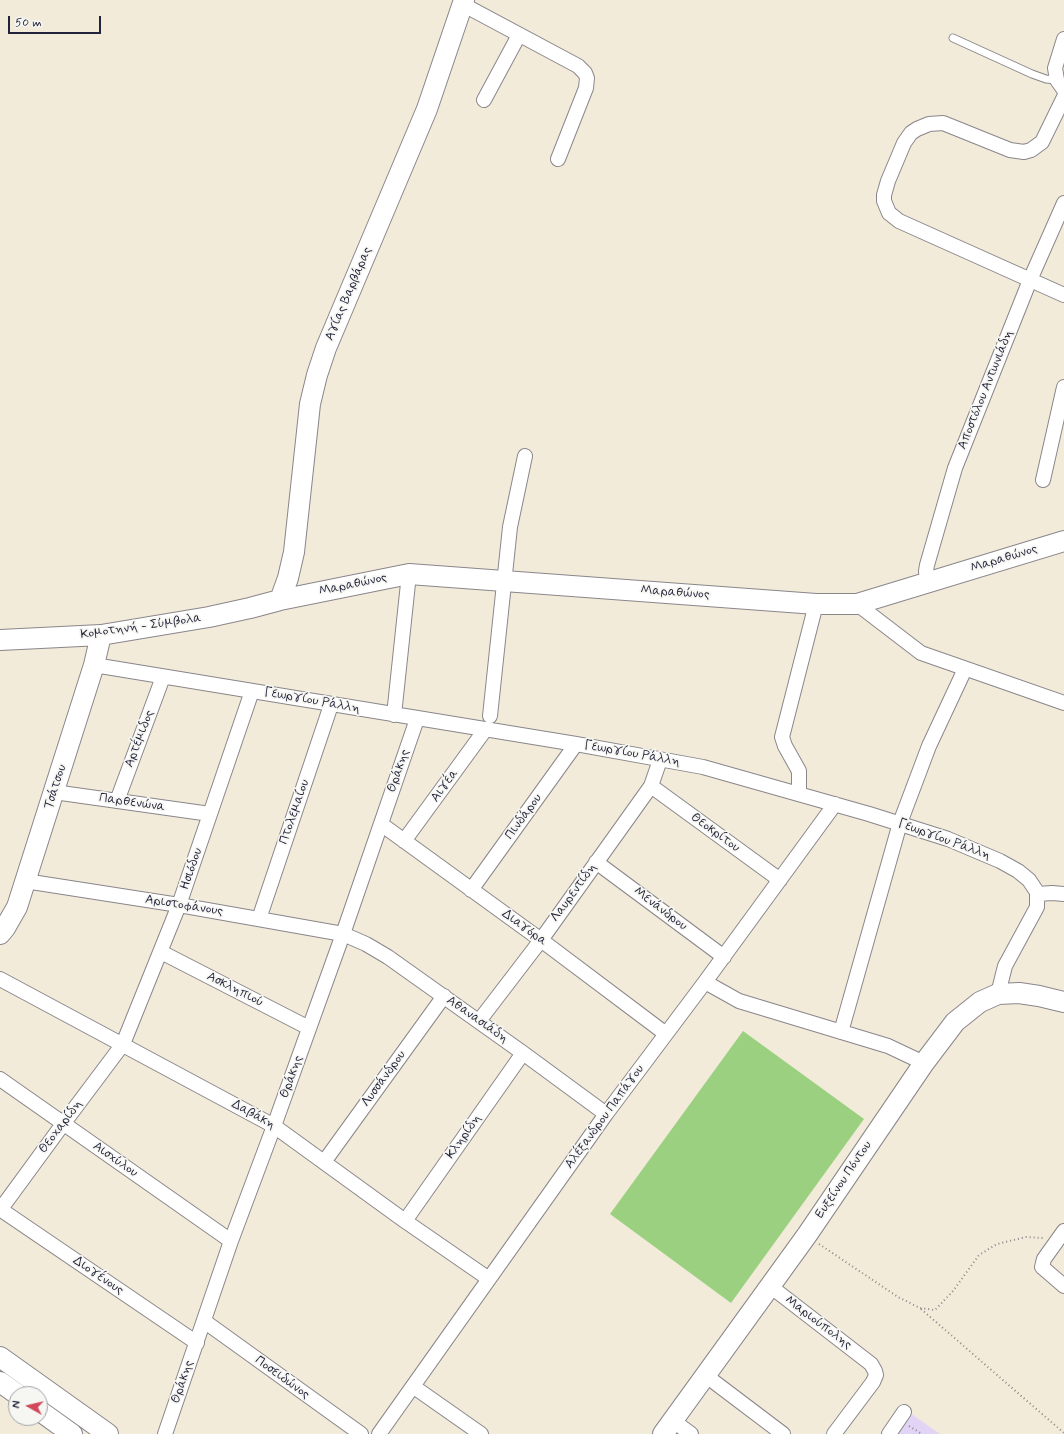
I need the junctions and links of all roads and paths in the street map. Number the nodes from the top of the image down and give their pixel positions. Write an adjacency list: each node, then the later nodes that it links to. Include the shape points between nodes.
1 (463, 2): 2 (street); 19 (street, Αγίας Βαρβάρας, via 427,109 316,375 310,404 294,552)
2 (519, 35): 7 (street); 8 (street, via 578,66 586,73 586,88)
3 (952, 38): 5 (lane)
4 (1064, 39): 5 (street, via 1056,62 1055,74)
5 (1061, 85)
6 (1064, 97): 10 (street, via 1042,142 1024,152 1010,150 943,123 929,124 917,129 904,143 884,195 889,213 899,221)
7 (484, 100)
8 (558, 159)
9 (1064, 203): 10 (street, Αποστόλου Αντωνιάδη)
10 (1030, 280): 11 (street); 18 (street, Αποστόλου Αντωνιάδη, via 955,468 927,565)
11 (1064, 295)
12 (1064, 387): 14 (street)
13 (525, 456): 17 (street, via 510,527)
14 (1043, 480)
15 (1064, 541): 18 (street, Μαραθώνος)
16 (409, 574): 17 (street, Μαραθώνος); 19 (street, Μαραθώνος); 30 (street)
17 (504, 581): 20 (street, Μαραθώνος); 31 (street)
18 (927, 582): 21 (street, Μαραθώνος)
19 (280, 600): 22 (street, Κομοτηνή - Σύμβολα, via 209,618)
20 (816, 604): 21 (street, Μαραθώνος); 38 (street, via 782,736 784,746 799,771)
21 (857, 604): 25 (street, via 921,653)
22 (101, 635): 23 (street, Κομοτηνή - Σύμβολα); 24 (street, Τσάτσου)
23 (0, 640)
24 (94, 666): 26 (street, Γεωργίου Ράλλη); 37 (street, Τσάτσου)
25 (965, 669): 28 (street); 42 (street, via 929,746)
26 (163, 677): 27 (street, Γεωργίου Ράλλη); 39 (street, Αρτέμιδος)
27 (252, 691): 29 (street, Γεωργίου Ράλλη); 41 (street, Ησιόδου)
28 (1064, 703)
29 (331, 705): 30 (street, Γεωργίου Ράλλη); 52 (street, Πτολεμαίου)
30 (394, 715): 32 (street, Γεωργίου Ράλλη)
31 (490, 716)
32 (417, 719): 33 (street, Γεωργίου Ράλλη); 43 (street, Θράκης)
33 (485, 730): 34 (street, Γεωργίου Ράλλη); 44 (street, Αιγέα)
34 (576, 744): 35 (street, Γεωργίου Ράλλη); 48 (street, Πινδάρου)
35 (660, 760): 36 (street, Λαυρεντίδη); 38 (street, Γεωργίου Ράλλη, via 703,767)
36 (651, 786): 45 (street, Λαυρεντίδη); 46 (street, Θεοκρίτου)
37 (54, 792): 39 (street, Παρθενώνα); 47 (street, Τσάτσου)
38 (799, 794): 40 (street, Γεωργίου Ράλλη)
39 (116, 801): 41 (street, Παρθενώνα)
40 (835, 804): 42 (street, Γεωργίου Ράλλη); 46 (street, Αλέξανδρου Παπάγου)
41 (210, 814): 51 (street, Ησιόδου)
42 (900, 823): 49 (street, Γεωργίου Ράλλη, via 948,839 1000,861 1026,878); 65 (street)
43 (381, 824): 44 (street, Διαγόρα); 54 (street, Θράκης)
44 (404, 841): 48 (street, Διαγόρα)
45 (596, 862): 55 (street, Λαυρεντίδη); 57 (street, Μενάνδρου)
46 (780, 880): 57 (street, Αλέξανδρου Παπάγου)
47 (25, 881): 51 (street, Αριστοφάνους); 53 (street, Τσάτσου, via 17,907)
48 (471, 890): 55 (street, Διαγόρα)
49 (1038, 894): 50 (street); 60 (street, via 1036,911 1005,966)
50 (1064, 894)
51 (179, 905): 52 (street, Αριστοφάνους); 56 (street, Ησιόδου)
52 (259, 919): 54 (street, Αριστοφάνους)
53 (0, 934)
54 (344, 934): 61 (street, Αθανασιάδη, via 388,957); 64 (street, Θράκης)
55 (540, 940): 63 (street, Λαυρεντίδη); 66 (street, Διαγόρα)
56 (161, 952): 64 (street, Ασκληπιού); 67 (street, Ησιόδου)
57 (724, 957): 59 (street, Αλέξανδρου Παπάγου)
58 (0, 979): 67 (street, Δαβάκη)
59 (705, 982): 65 (street, via 739,1001); 66 (street, Αλέξανδρου Παπάγου)
60 (998, 994): 62 (street, Ευξείνου Πόντου, via 1028,994); 69 (street, Ευξείνου Πόντου, via 980,1002 963,1015)
61 (444, 996): 63 (street, Αθανασιάδη); 74 (street, Λυσσάνδρου)
62 (1064, 1002)
63 (479, 1021): 68 (street, Αθανασιάδη)
64 (309, 1028): 73 (street, Θράκης)
65 (841, 1032): 69 (street, via 893,1048)
66 (666, 1034): 71 (street, Αλέξανδρου Παπάγου)
67 (123, 1044): 72 (street, Θεοχαρίδη); 73 (street, Δαβάκη)
68 (523, 1053): 71 (street, Αθανασιάδη); 76 (street, Κληρίδη)
69 (924, 1063): 78 (street, Ευξείνου Πόντου)
70 (0, 1078): 72 (street, Αισχύλου)
71 (606, 1114): 80 (street, Αλέξανδρου Παπάγου)
72 (63, 1124): 75 (street, Θεοχαρίδη); 79 (street, Αισχύλου)
73 (274, 1126): 74 (street, Δαβάκη); 79 (street, Θράκης)
74 (324, 1162): 76 (street, Δαβάκη)
75 (0, 1210): 85 (street, Διογένους)
76 (405, 1220): 80 (street, Δαβάκη)
77 (1061, 1235): 82 (street, via 1044,1259 1042,1267); 83 (path, via 1026,1237 997,1244 979,1255 953,1291 935,1310)
78 (807, 1236): 81 (street, Ευξείνου Πόντου); 83 (path, via 898,1297)
79 (231, 1241): 84 (street, Θράκης)
80 (489, 1279): 88 (street, Αλέξανδρου Παπάγου)
81 (770, 1286): 87 (street, Ευξείνου Πόντου); 101 (street, Μαριούπολης, via 874,1367 875,1379)
82 (1064, 1286)
83 (920, 1308): 92 (path)
84 (204, 1321): 85 (street, Θράκης); 96 (street, Ποσειδώνος)
85 (197, 1343): 95 (street, Θράκης)
86 (0, 1357): 94 (street)
87 (705, 1375): 91 (street, Ευξείνου Πόντου); 100 (street)
88 (414, 1387): 97 (street, Αλέξανδρου Παπάγου); 98 (street)
89 (904, 1412): 102 (street)
90 (48, 1417): 93 (street)
91 (667, 1427): 99 (street)
92 (1064, 1433)
93 (72, 1434)
94 (108, 1434)
95 (166, 1434)
96 (361, 1434)
97 (379, 1434)
98 (481, 1434)
99 (692, 1434)
100 (783, 1434)
101 (834, 1434)
102 (889, 1434)

